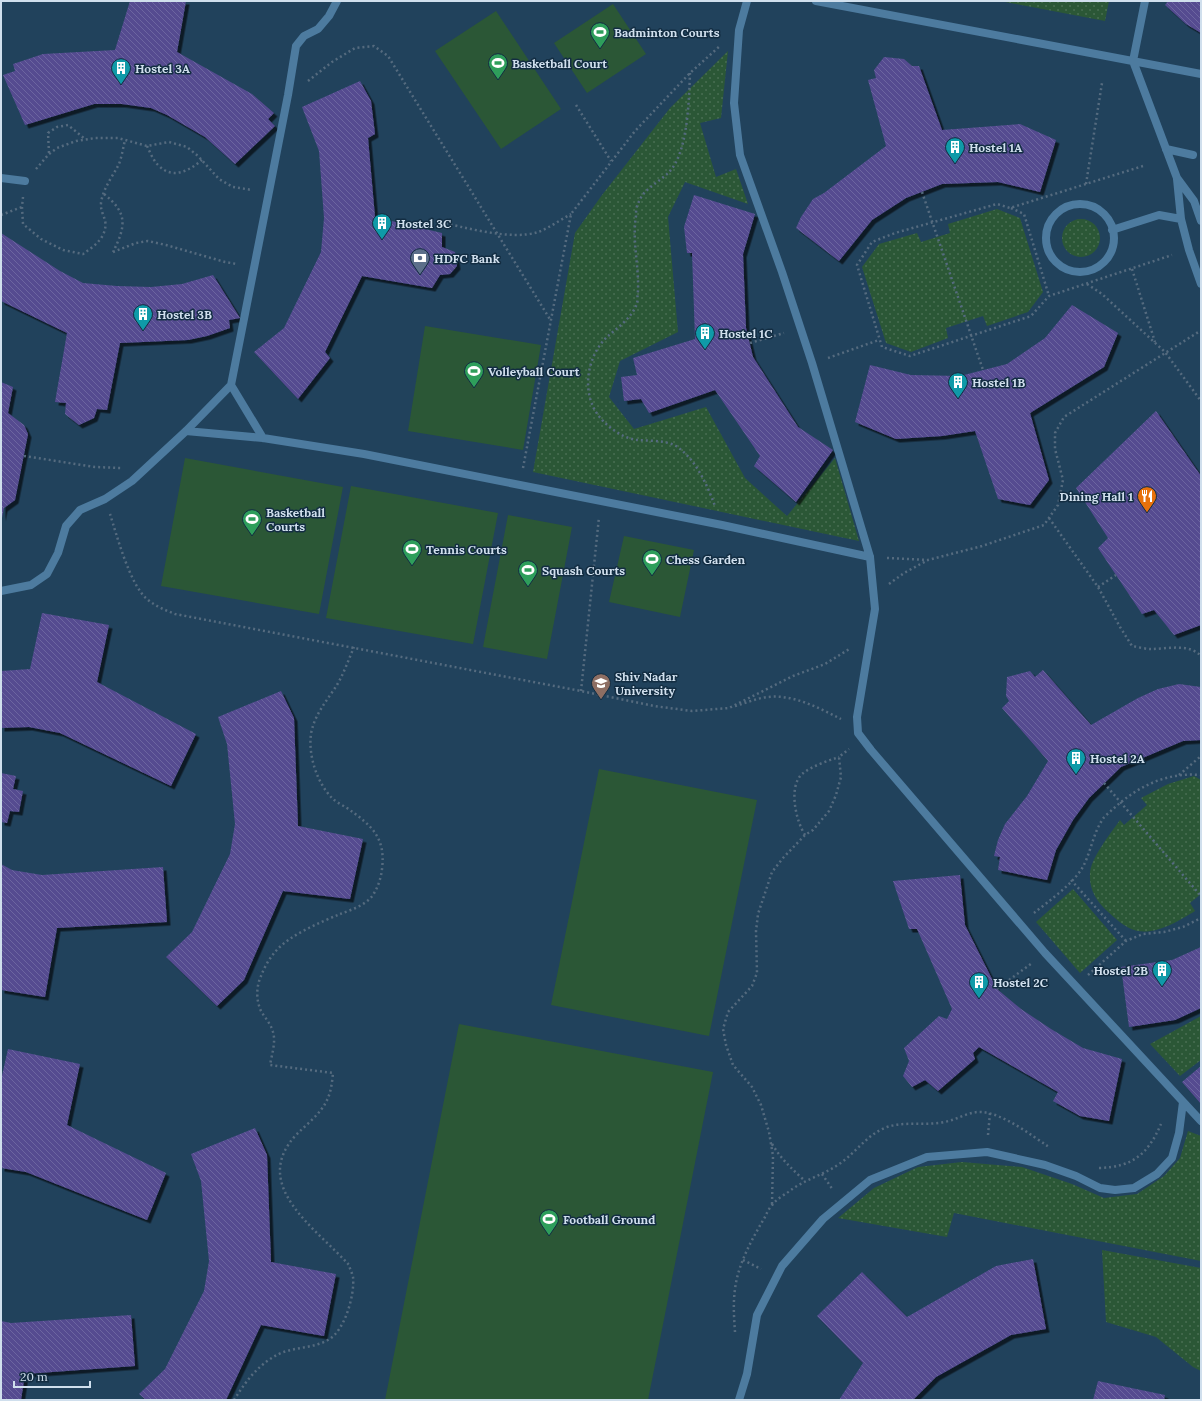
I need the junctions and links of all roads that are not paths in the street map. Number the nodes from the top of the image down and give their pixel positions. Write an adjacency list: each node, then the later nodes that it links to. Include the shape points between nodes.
1 (337, 1): 16 (lane, via 329,16 318,28 304,36 296,46)
2 (747, 1): 19 (lane, via 739,30 734,103 740,155 812,363)
3 (816, 1): 5 (lane)
4 (1145, 1): 5 (lane)
5 (1133, 61): 6 (lane); 7 (lane)
6 (1201, 74)
7 (1166, 149): 8 (lane); 10 (lane)
8 (1193, 155)
9 (1, 178): 11 (lane)
10 (1177, 178): 12 (lane); 13 (lane, via 1194,201)
11 (25, 181)
12 (1180, 219): 14 (lane, via 1159,215); 15 (lane)
13 (1201, 221)
14 (1112, 230): 14 (lane, via 1114,243 1111,254 1095,269 1084,272 1062,267 1053,260 1048,250 1047,228 1052,218 1060,210 1071,205 1093,206 1103,212 1110,221)
15 (1201, 284)
16 (231, 385): 17 (lane); 18 (lane)
17 (186, 431): 18 (lane); 20 (lane, via 132,481 105,499 80,510 66,526 58,553 47,574 31,585)
18 (263, 438): 19 (lane, via 364,454)
19 (870, 557): 21 (lane, via 875,609 858,717 860,736 1045,953)
20 (1, 591)
21 (1183, 1102): 22 (lane); 23 (lane, via 1179,1133 1172,1158 1157,1174 1134,1188 1100,1188 1045,1165 987,1152 927,1157 870,1180 823,1219 782,1266 757,1315 747,1374)
22 (1201, 1121)
23 (739, 1400)

